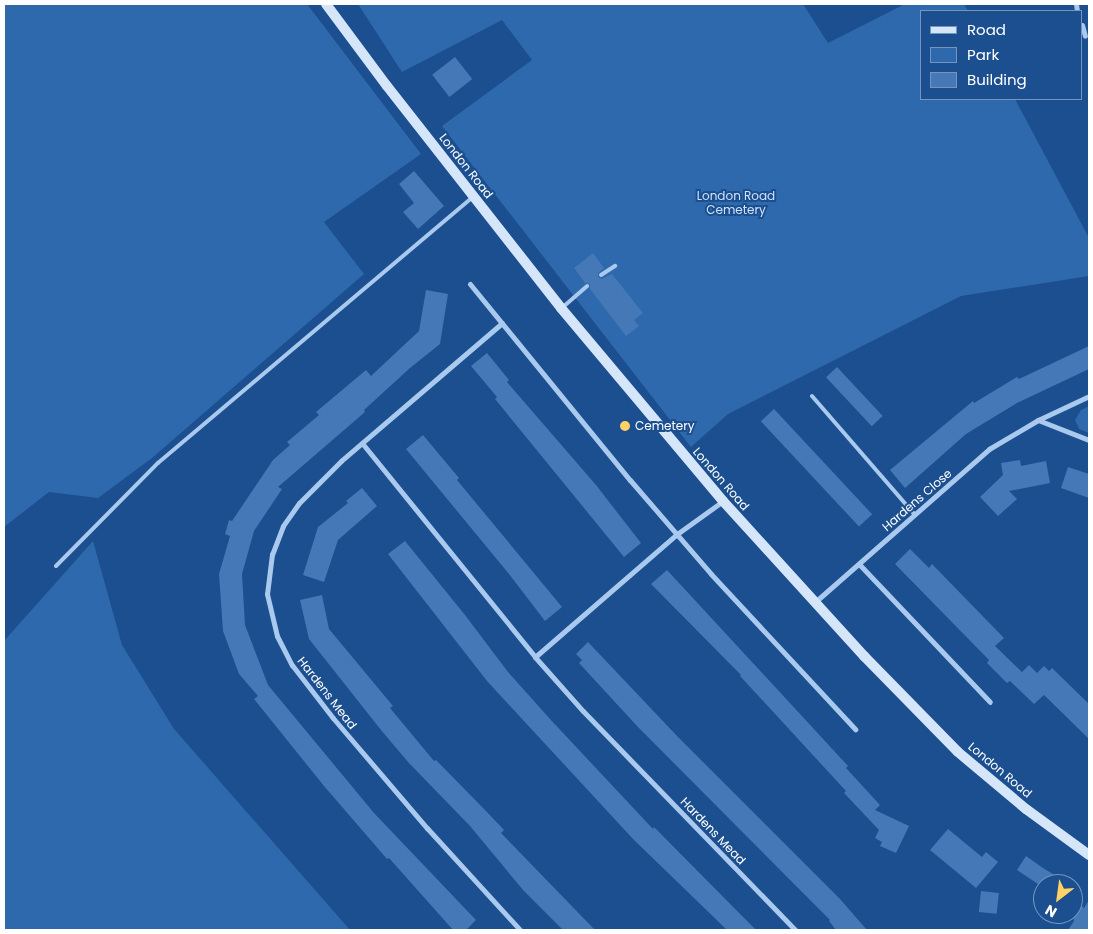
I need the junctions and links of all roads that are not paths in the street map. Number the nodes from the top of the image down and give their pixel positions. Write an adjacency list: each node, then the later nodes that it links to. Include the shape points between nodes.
1 (326, 4): 4 (street, London Road)
2 (1083, 29): 3 (street)
3 (1085, 36)
4 (474, 196): 9 (street, London Road); 20 (lane, via 158,463)
5 (615, 266): 6 (lane)
6 (601, 275)
7 (470, 284): 10 (street)
8 (588, 286): 9 (lane)
9 (561, 308): 16 (street, London Road)
10 (502, 323): 15 (street, Hardens Mead); 18 (street)
11 (812, 396): 17 (lane)
12 (1089, 396): 13 (street, Hardens Close)
13 (1038, 420): 14 (street); 17 (street, Hardens Close, via 989,449)
14 (1089, 440)
15 (362, 443): 22 (street, Hardens Mead); 26 (street, Hardens Mead, via 299,503 277,538 267,581 275,630 292,665 333,718 426,828)
16 (724, 501): 18 (street); 21 (street, London Road)
17 (915, 515): 19 (street, Hardens Close)
18 (677, 534): 22 (street); 24 (street)
19 (859, 564): 21 (street, Hardens Close); 23 (street)
20 (56, 566)
21 (815, 603): 25 (street, London Road, via 979,771)
22 (535, 656): 27 (street, Hardens Mead, via 590,718)
23 (990, 702)
24 (855, 729)
25 (1089, 856)
26 (520, 930)
27 (795, 930)

